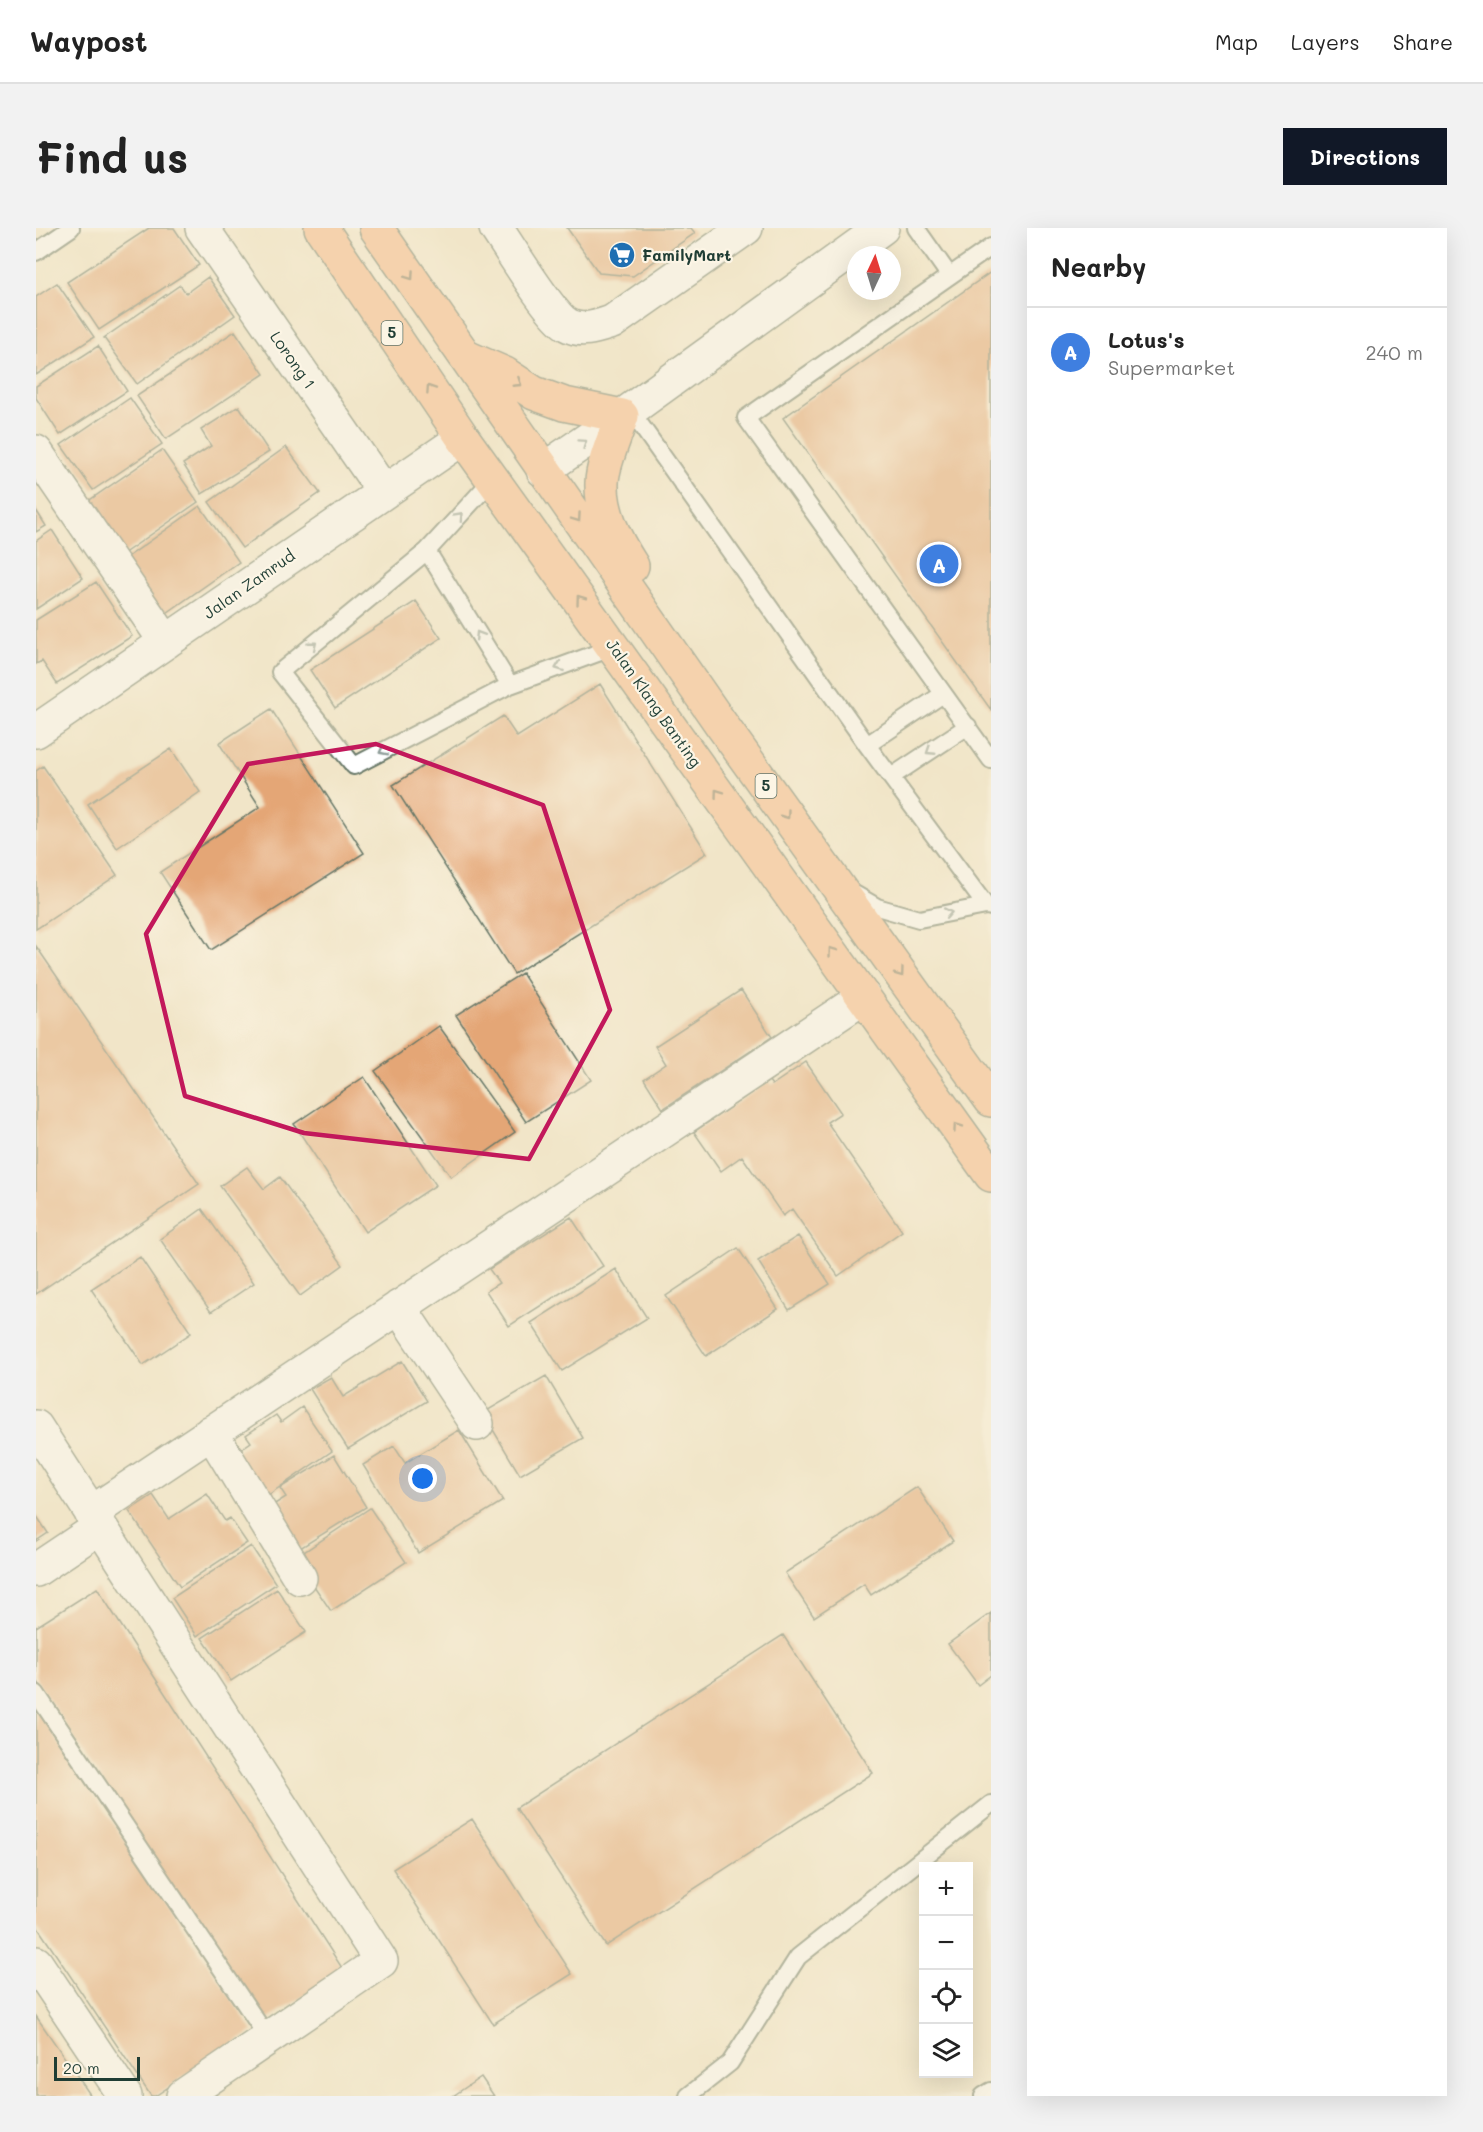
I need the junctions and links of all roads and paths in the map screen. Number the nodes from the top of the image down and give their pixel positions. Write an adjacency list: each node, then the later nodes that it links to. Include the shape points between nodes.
1 (71, 228): 10 (lane)
2 (202, 228): 18 (street, Lorong 1)
3 (321, 228): 14 (highway, Jalan Klang Banting / 5, one-way to 3)
4 (376, 228): 12 (highway, 5, one-way to 12)
5 (496, 228): 8 (street, via 568,326 591,329 612,322)
6 (882, 228): 13 (street)
7 (916, 228): 11 (lane)
8 (726, 234)
9 (991, 247): 11 (lane)
10 (36, 252)
11 (949, 275): 24 (lane, via 746,418)
12 (466, 357): 13 (highway, one-way to 13, via 505,374 534,393 564,404); 16 (highway, 5)
13 (626, 413): 16 (street, one-way to 13); 25 (highway, via 602,483 607,518 620,547 699,668); 28 (lane)
14 (463, 438): 17 (highway, Jalan Klang Banting / 5); 18 (street, Jalan Zamrud)
15 (36, 452): 21 (street)
16 (543, 471): 19 (highway, via 528,498); 25 (highway, 5, one-way to 25)
17 (493, 479): 19 (highway, Jalan Klang Banting / 5); 20 (lane, one-way to 17)
18 (384, 492): 21 (street, Jalan Zamrud)
19 (531, 531): 22 (highway, Jalan Klang Banting / 5, one-way to 19)
20 (427, 551): 23 (lane, one-way to 20); 23 (lane, one-way to 20, via 354,766 280,672)
21 (166, 642): 27 (street, Jalan Zamrud)
22 (614, 647): 23 (lane, one-way to 23); 33 (highway, Jalan Klang Banting / 5, one-way to 22)
23 (510, 685)
24 (943, 694): 26 (lane); 28 (lane)
25 (721, 724): 31 (highway, 5, one-way to 31)
26 (968, 726): 29 (lane); 30 (lane, one-way to 30)
27 (36, 731)
28 (867, 745): 30 (lane)
29 (991, 760)
30 (891, 777): 32 (lane)
31 (835, 883): 32 (lane, one-way to 32, via 877,907 919,919); 34 (highway, 5, one-way to 34)
32 (988, 906)
33 (864, 997): 35 (highway, Jalan Klang Banting / 5, one-way to 33); 36 (street)
34 (991, 1100)
35 (991, 1175)
36 (399, 1307): 37 (street); 39 (street)
37 (477, 1424)
38 (36, 1427): 40 (street)
39 (211, 1432): 40 (street); 42 (street)
40 (96, 1520): 41 (street); 46 (street, via 381,1961)
41 (36, 1570)
42 (300, 1578)
43 (36, 1693): 46 (lane)
44 (991, 1804): 50 (lane, via 798,1957 730,2063)
45 (36, 1963): 48 (street)
46 (268, 2038): 49 (street)
47 (991, 2091): 51 (lane)
48 (125, 2096)
49 (183, 2096)
50 (688, 2096)
51 (983, 2096)

